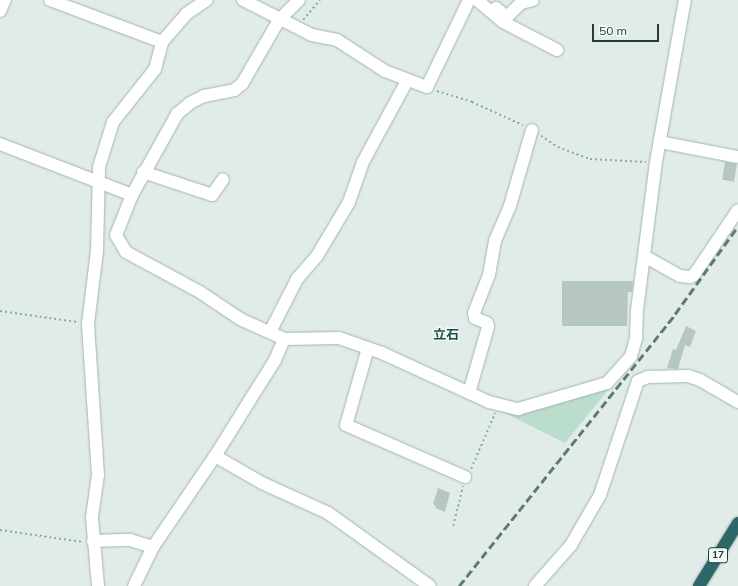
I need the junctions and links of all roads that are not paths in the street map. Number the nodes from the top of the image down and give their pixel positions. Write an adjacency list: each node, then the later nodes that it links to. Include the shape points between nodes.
1 (5, 0): 11 (street)
2 (50, 0): 13 (street)
3 (207, 0): 13 (street, via 186,14)
4 (243, 0): 12 (street)
5 (299, 0): 12 (street)
6 (469, 0): 15 (street, via 427,87)
7 (477, 0): 14 (street, via 503,22)
8 (486, 0): 9 (street, via 507,17 521,3)
9 (533, 0)
10 (685, 0): 17 (street)
11 (0, 11)
12 (279, 20): 15 (street, via 312,35 337,40 385,71); 20 (street, via 242,84 234,90 204,96 177,114)
13 (162, 42): 22 (street, via 154,69 113,122 98,167)
14 (557, 50)
15 (407, 81): 26 (street, via 363,162 349,202 317,256 297,279)
16 (532, 130): 31 (street, via 510,206 495,241 488,275 474,312 476,318 487,323 488,327)
17 (660, 142): 19 (street); 25 (street)
18 (0, 144): 22 (street)
19 (738, 157)
20 (143, 172): 21 (street, via 212,195); 23 (street)
21 (223, 179)
22 (99, 184): 23 (street); 36 (street, via 96,251 88,324 98,475 92,517)
23 (132, 195): 26 (street, via 116,235 126,252 200,292 240,319)
24 (738, 210): 25 (street, via 694,275 690,277 680,276)
25 (644, 256): 29 (street, via 636,338 631,356)
26 (270, 332): 27 (street)
27 (284, 339): 28 (street, via 339,338); 33 (street, via 275,360)
28 (368, 348): 31 (street); 34 (street, via 346,425)
29 (622, 367): 30 (street); 31 (street, via 607,383 518,409)
30 (638, 380): 32 (street, via 648,377 688,376); 41 (street, via 600,495 571,545)
31 (469, 393)
32 (737, 399)
33 (215, 456): 37 (street); 40 (street, via 328,514)
34 (465, 477)
35 (738, 523): 42 (highway, 17)
36 (93, 542): 37 (street, via 130,540); 38 (street)
37 (153, 547): 39 (street)
38 (98, 586)
39 (134, 586)
40 (430, 586)
41 (534, 586)
42 (699, 586)

